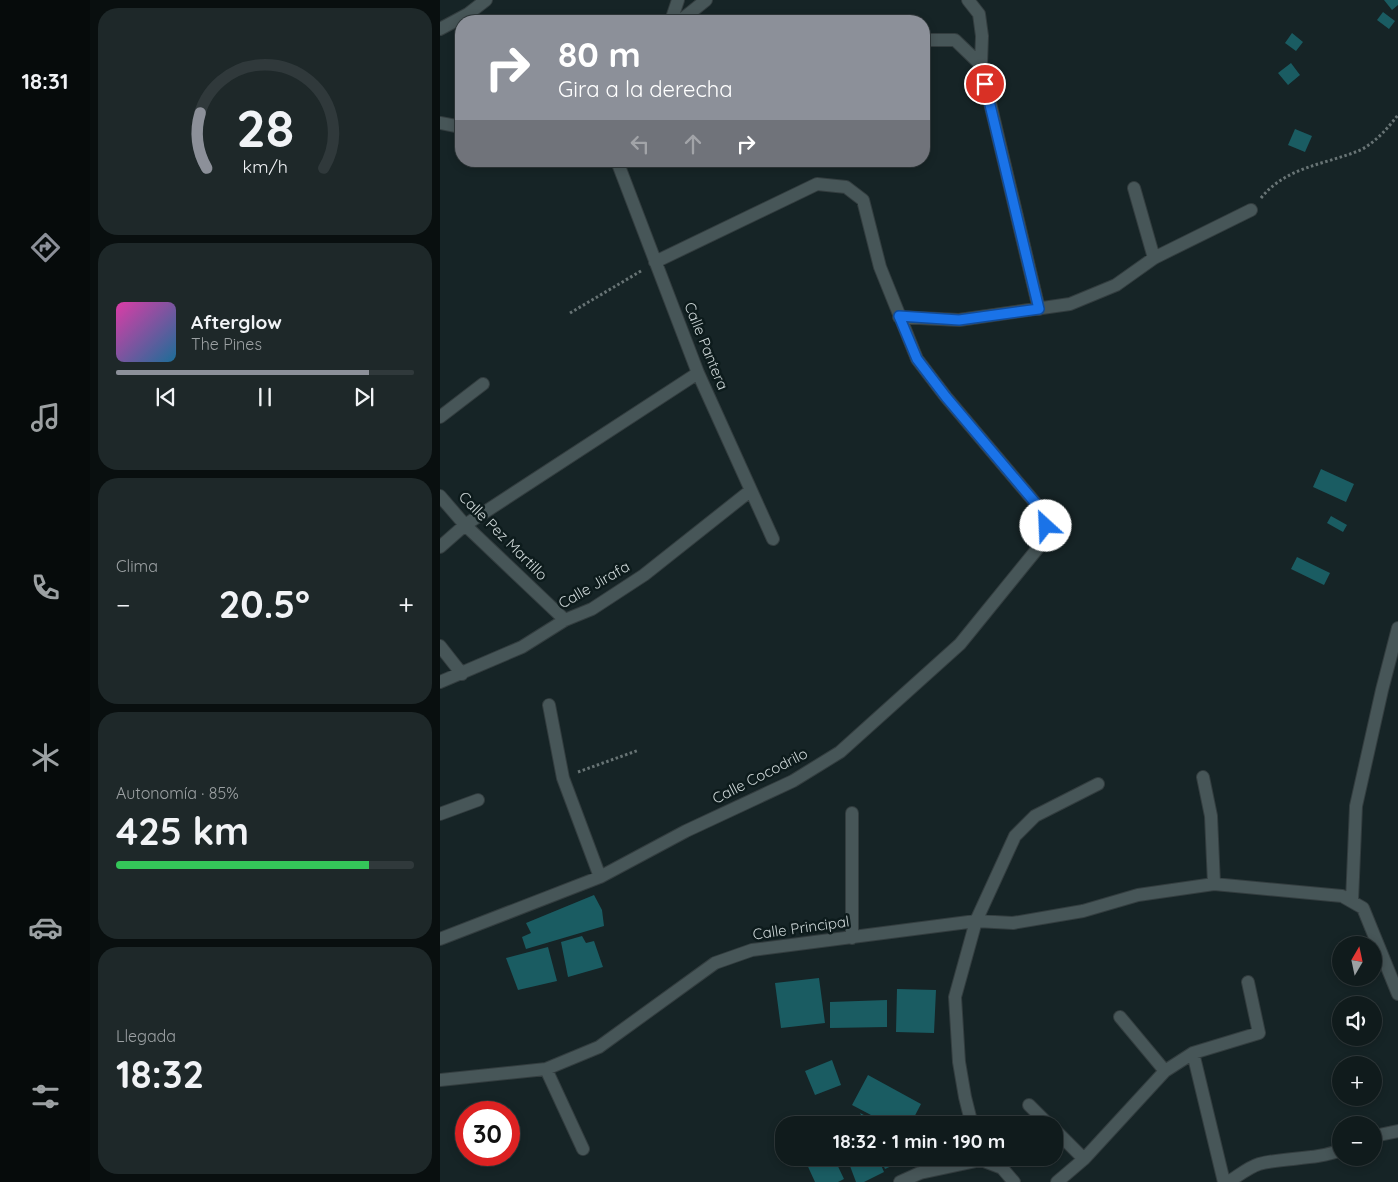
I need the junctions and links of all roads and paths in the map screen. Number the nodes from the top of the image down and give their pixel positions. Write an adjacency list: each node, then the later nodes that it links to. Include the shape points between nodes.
1 (486, 0): 5 (street)
2 (678, 0): 6 (street)
3 (706, 0): 7 (street)
4 (968, 0): 11 (street, via 979,14)
5 (466, 15)
6 (672, 15)
7 (687, 15)
8 (455, 21): 9 (street)
9 (440, 29)
10 (930, 40): 11 (street, via 955,40)
11 (981, 65): 20 (street)
12 (1398, 115): 17 (path, via 1387,129 1360,151 1297,170 1278,181)
13 (440, 123): 14 (street)
14 (455, 126)
15 (619, 167): 19 (street, Calle Pantera)
16 (1134, 188): 18 (street)
17 (1251, 210): 18 (street)
18 (1154, 258): 20 (street, via 1116,285 1070,304)
19 (655, 262): 21 (path); 22 (street, via 817,184 846,187 863,200 880,267); 23 (street, Calle Pantera)
20 (1039, 309): 22 (street, via 959,320)
21 (570, 313)
22 (899, 316): 44 (street, Calle Cocodrilo, via 917,359 1043,512 1046,526 1042,543 960,644 840,752 793,781 686,830)
23 (698, 372): 26 (street, Calle Pantera); 28 (street)
24 (483, 384): 25 (street)
25 (440, 417)
26 (750, 491): 29 (street, Calle Pantera); 31 (street, Calle Jirafa, via 644,575 592,608)
27 (440, 496): 28 (street, Calle Pez Martillo)
28 (465, 525): 30 (street); 31 (street, Calle Pez Martillo)
29 (773, 539)
30 (440, 547)
31 (565, 620): 34 (street, Calle Jirafa, via 522,648)
32 (1398, 628): 46 (street, via 1356,806)
33 (440, 646): 34 (street)
34 (462, 674): 35 (street, Calle Jirafa)
35 (440, 682)
36 (549, 705): 39 (street)
37 (639, 750): 39 (path)
38 (1203, 777): 45 (street, via 1211,816)
39 (563, 778): 44 (street)
40 (1098, 784): 47 (street, via 1035,816 1015,836)
41 (478, 800): 43 (street)
42 (852, 813): 48 (street)
43 (440, 814)
44 (600, 877): 49 (street, Calle Cocodrilo)
45 (1214, 884): 46 (street, Calle Principal); 47 (street, Calle Principal, via 1138,895 1083,911 1013,923)
46 (1347, 898): 51 (street, via 1363,908)
47 (976, 921): 48 (street, Calle Principal); 58 (street, via 955,997 959,1062)
48 (852, 938): 54 (street, Calle Principal, via 752,950 715,963 599,1047)
49 (440, 939)
50 (1248, 982): 53 (street, via 1259,1034)
51 (1398, 994)
52 (1120, 1017): 55 (street)
53 (1193, 1053): 55 (street); 71 (street)
54 (546, 1069): 56 (street, Calle Principal); 63 (street)
55 (1165, 1071): 65 (street)
56 (440, 1080)
57 (1029, 1105): 59 (street)
58 (970, 1116)
59 (1040, 1116)
60 (1398, 1131): 61 (street)
61 (1382, 1134)
62 (1063, 1139): 65 (street)
63 (583, 1149)
64 (1332, 1154): 72 (street, via 1286,1158 1257,1165)
65 (1084, 1160): 70 (street)
66 (948, 1166): 68 (street, via 920,1172)
67 (997, 1166): 69 (street)
68 (900, 1182)
69 (1014, 1182)
70 (1056, 1182)
71 (1224, 1182)
72 (1228, 1182)

